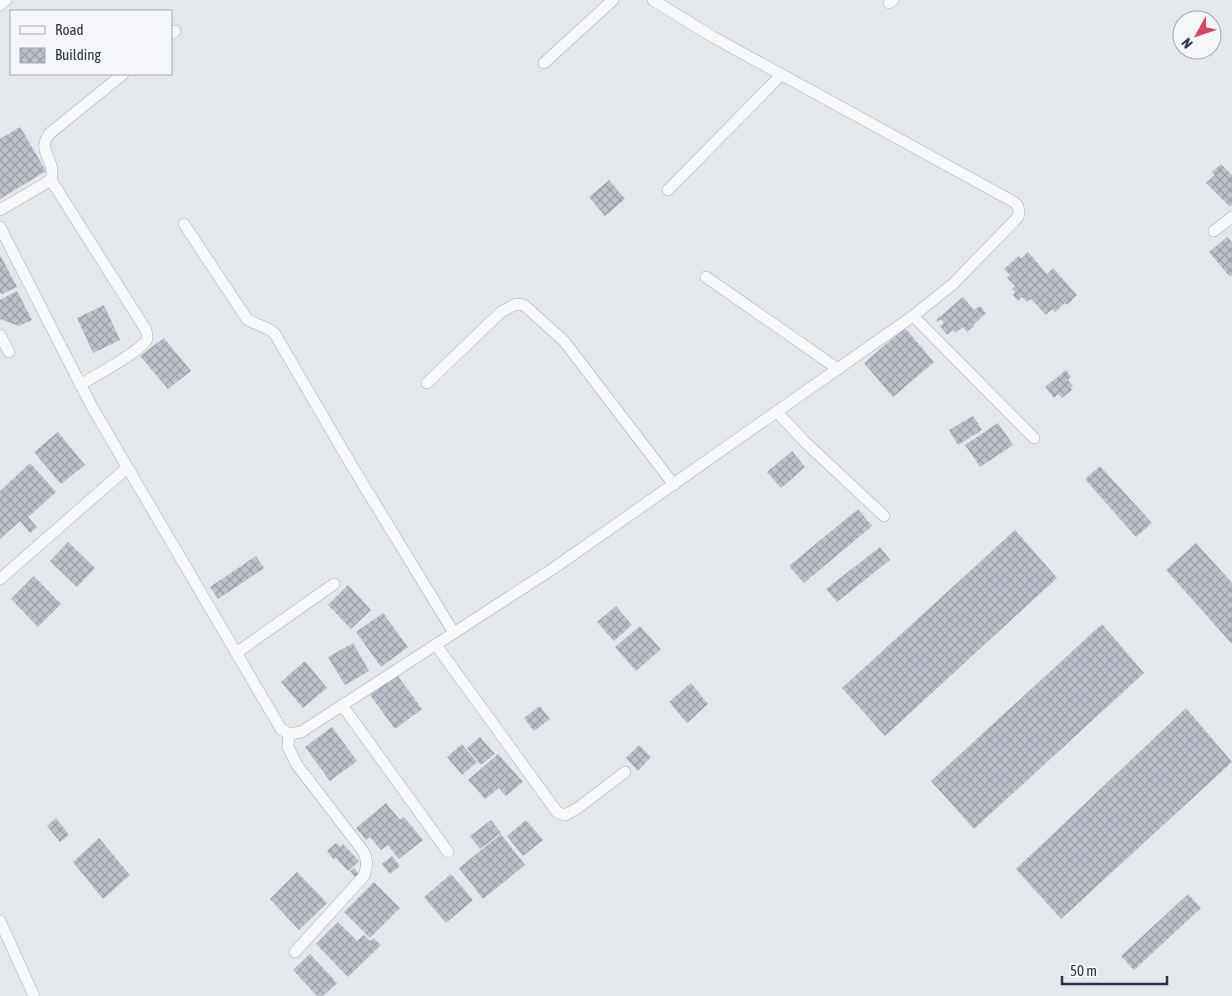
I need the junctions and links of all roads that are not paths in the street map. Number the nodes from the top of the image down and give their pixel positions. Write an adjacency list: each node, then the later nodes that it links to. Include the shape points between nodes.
1 (6, 0): 4 (street)
2 (613, 0): 5 (street)
3 (653, 0): 7 (street)
4 (0, 5)
5 (544, 63)
6 (122, 75): 8 (street, via 49,134 45,149 53,171)
7 (782, 75): 9 (street); 16 (street, via 1018,205 1018,217 952,284)
8 (51, 180): 10 (street); 21 (street, via 148,336 136,350)
9 (668, 190)
10 (0, 210)
11 (1232, 217): 14 (street)
12 (184, 224): 29 (street, via 247,320 275,334)
13 (0, 227): 21 (street)
14 (1214, 231)
15 (706, 277): 19 (street)
16 (913, 316): 19 (street); 23 (street)
17 (0, 335): 18 (street)
18 (9, 352)
19 (838, 369): 22 (street)
20 (427, 382): 25 (street, via 501,312 516,304 524,305 564,341)
21 (80, 385): 24 (street)
22 (777, 412): 25 (street); 26 (street)
23 (1034, 438)
24 (128, 468): 27 (street); 31 (street)
25 (674, 485): 29 (street)
26 (884, 516)
27 (0, 579)
28 (334, 584): 31 (street)
29 (454, 633): 30 (street)
30 (436, 644): 32 (street); 34 (street, via 557,812 565,815 578,808)
31 (236, 653): 33 (street, via 281,729)
32 (342, 705): 33 (street, via 301,732); 35 (street)
33 (289, 734): 37 (street, via 288,747 297,765 363,851 367,869)
34 (625, 772)
35 (448, 852)
36 (0, 921): 38 (street)
37 (295, 952)
38 (34, 996)

